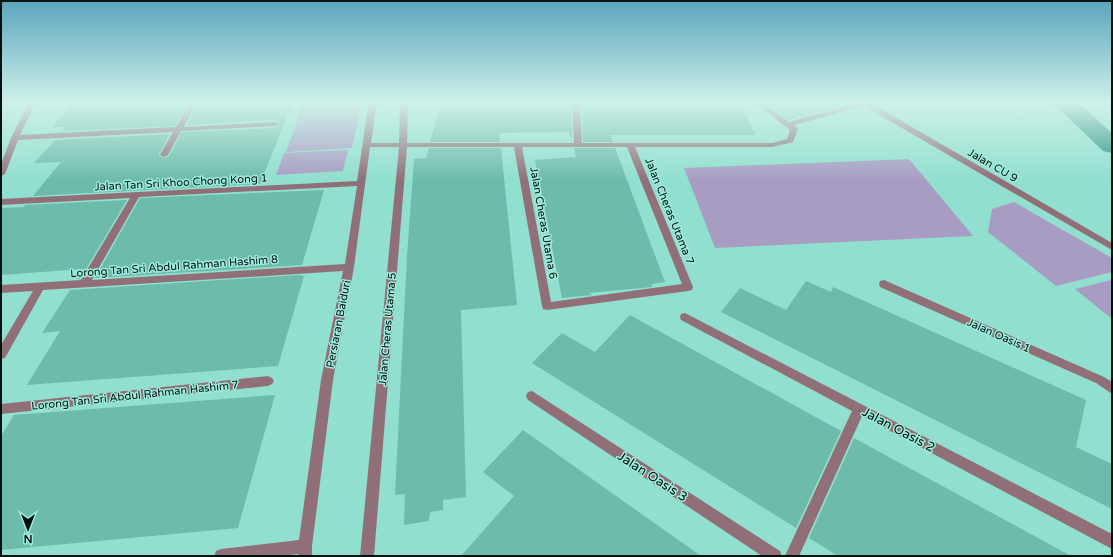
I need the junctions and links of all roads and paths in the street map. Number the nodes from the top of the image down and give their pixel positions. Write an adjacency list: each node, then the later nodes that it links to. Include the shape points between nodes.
1 (790, 127): 14 (street, via 790,140 772,145)
2 (20, 128): 9 (street)
3 (198, 128): 8 (street)
4 (370, 128): 10 (street, Persiaran Baiduri)
5 (403, 128): 11 (street, Jalan Cheras Utama 5)
6 (577, 128): 13 (street)
7 (907, 128): 20 (street, Jalan CU 9)
8 (178, 129): 9 (street); 15 (street)
9 (15, 138): 16 (street)
10 (368, 145): 11 (street); 17 (street, Persiaran Baiduri)
11 (403, 145): 12 (street); 37 (street, Jalan Cheras Utama 5)
12 (518, 145): 13 (street); 25 (street, Jalan Cheras Utama 6, via 547,306)
13 (578, 145): 14 (street)
14 (630, 145): 25 (street, Jalan Cheras Utama 7)
15 (164, 154)
16 (1, 174)
17 (362, 183): 18 (street, Jalan Tan Sri Khoo Chong Kong 1); 21 (street, Persiaran Baiduri)
18 (136, 195): 19 (street, Jalan Tan Sri Khoo Chong Kong 1); 22 (street)
19 (1, 202)
20 (1112, 247)
21 (349, 267): 22 (street, Lorong Tan Sri Abdul Rahman Hashim 8); 35 (street, Persiaran Baiduri, via 326,380)
22 (84, 284): 24 (street, Lorong Tan Sri Abdul Rahman Hashim 8)
23 (884, 284): 30 (street, Jalan Oasis 1, via 1100,380)
24 (40, 287): 26 (street, Lorong Tan Sri Abdul Rahman Hashim 8); 28 (street)
25 (688, 287)
26 (1, 289)
27 (685, 317): 33 (street, Jalan Oasis 2)
28 (1, 355)
29 (268, 381): 32 (street, Lorong Tan Sri Abdul Rahman Hashim 7)
30 (1112, 389)
31 (532, 396): 38 (street, Jalan Oasis 3)
32 (1, 409)
33 (859, 409): 34 (street, Jalan Oasis 2); 39 (street)
34 (1112, 542)
35 (305, 551): 36 (street)
36 (221, 556)
37 (367, 556)
38 (774, 556)
39 (792, 556)

